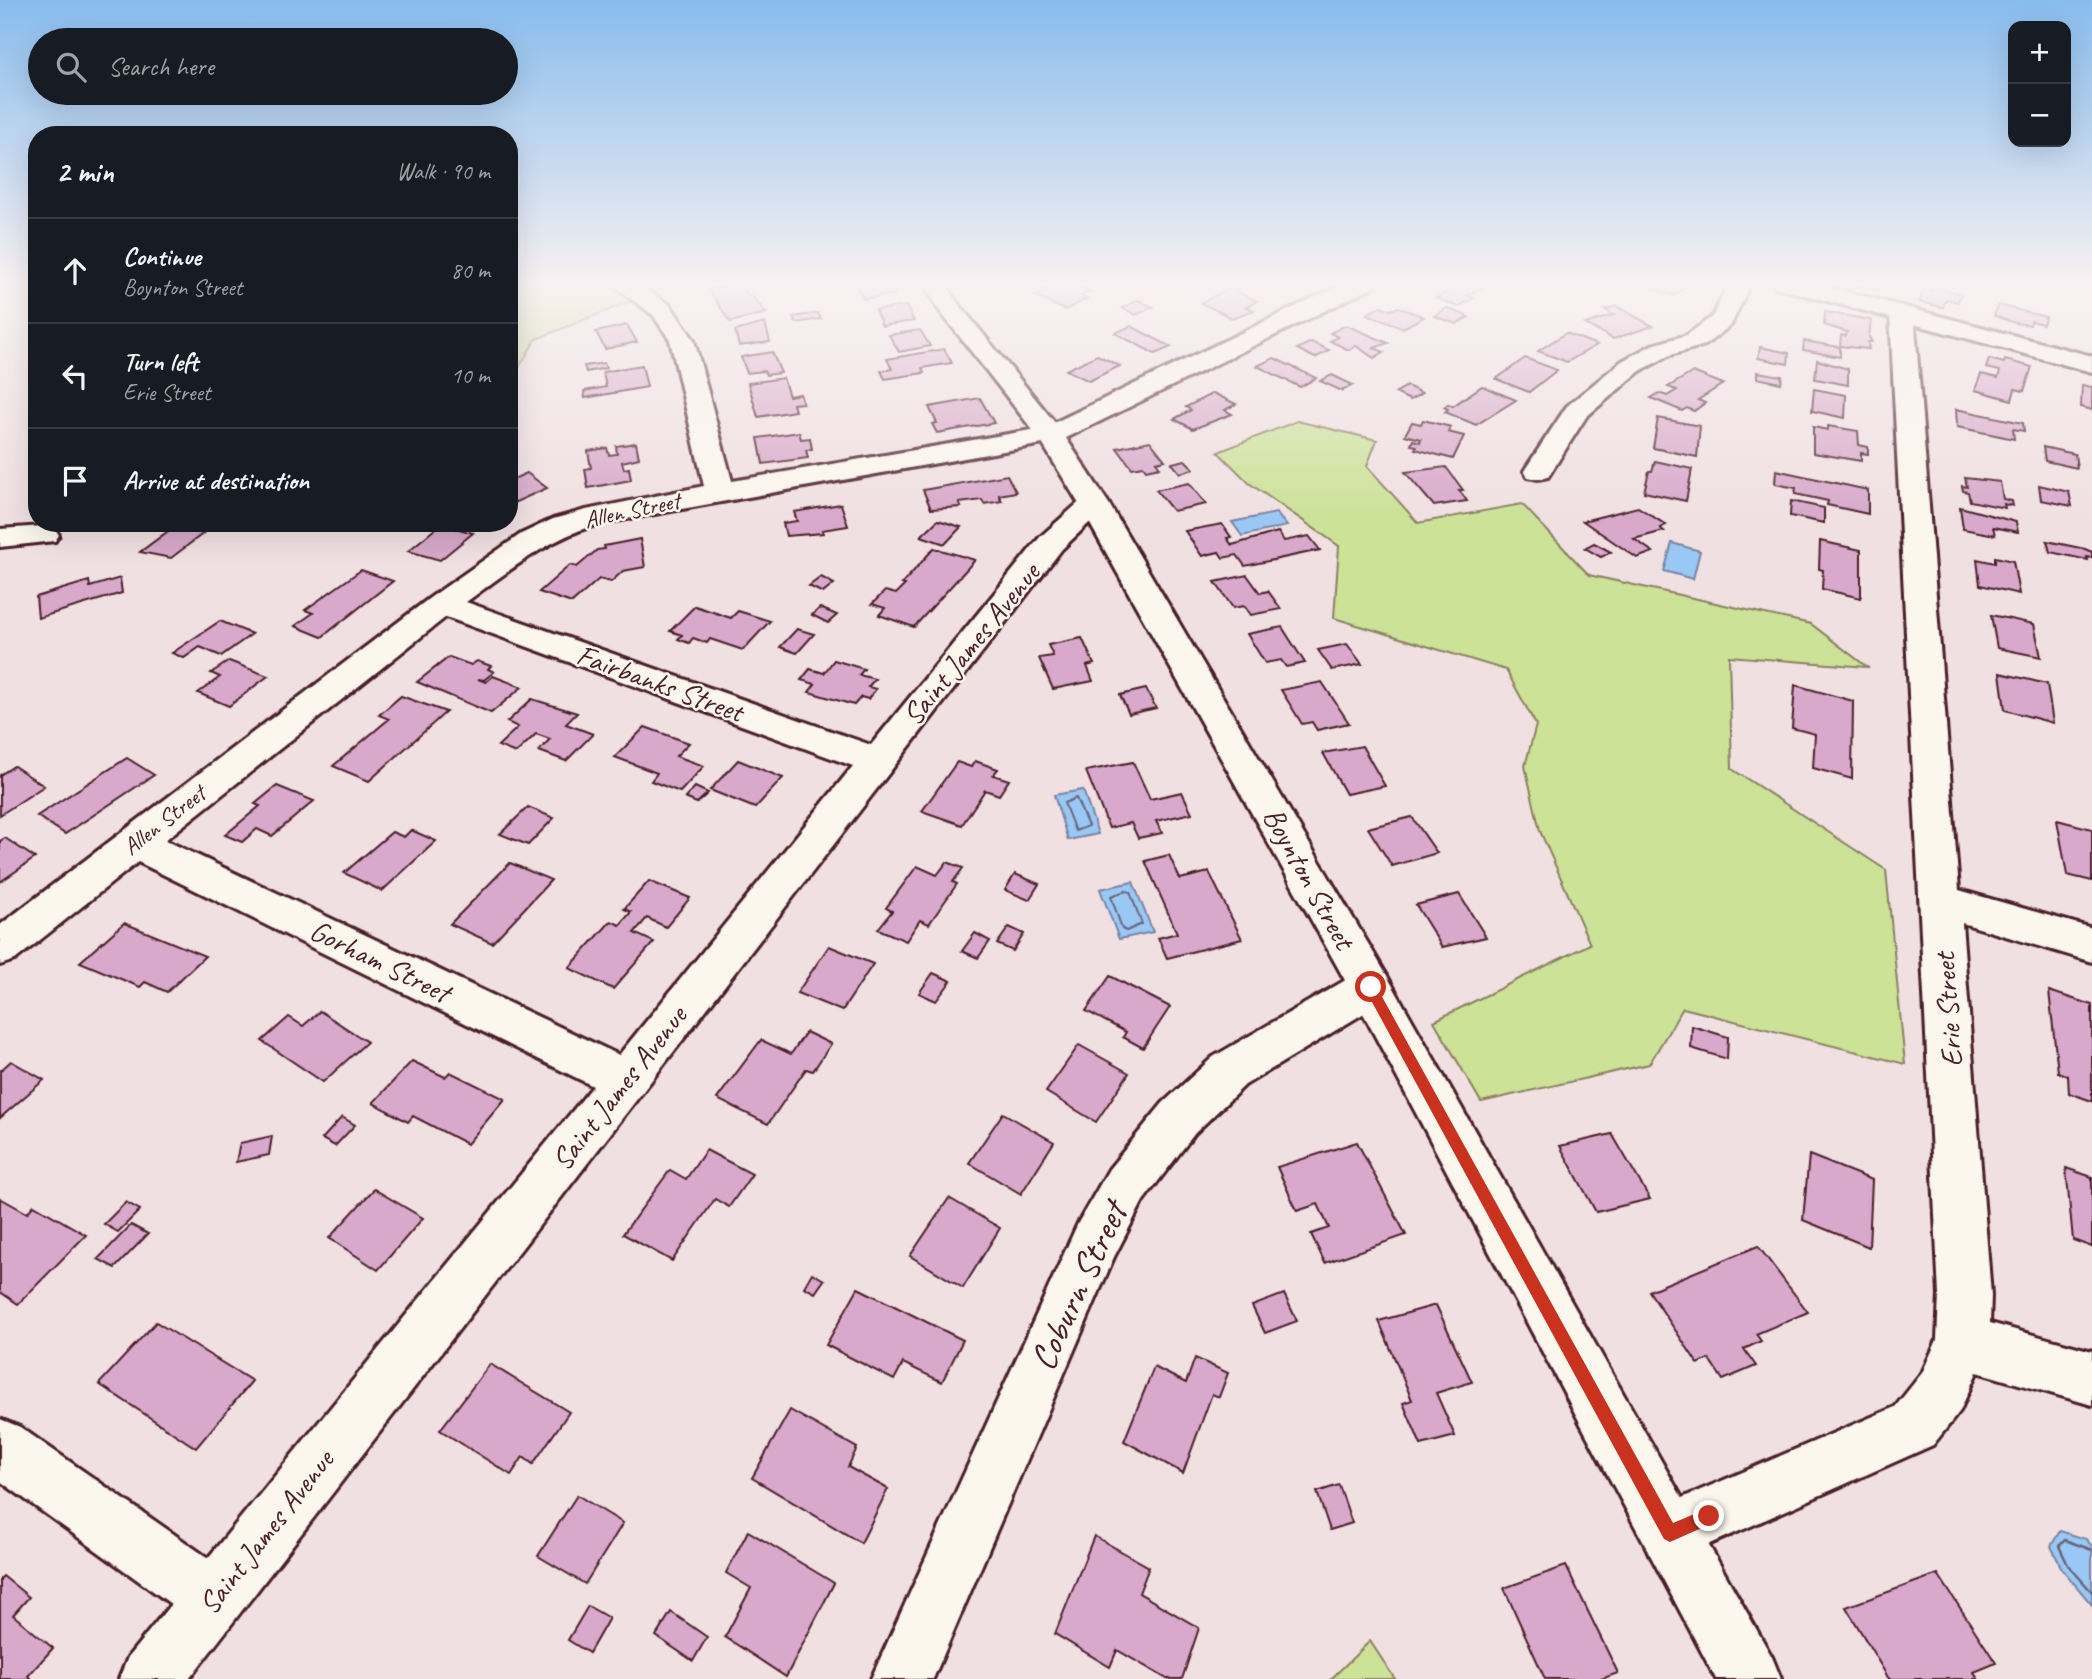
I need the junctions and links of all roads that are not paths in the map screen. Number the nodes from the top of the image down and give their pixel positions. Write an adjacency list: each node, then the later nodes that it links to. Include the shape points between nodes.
1 (687, 360): 8 (street)
2 (991, 360): 6 (street, Boynton Street)
3 (1204, 360): 6 (street, Allen Street)
4 (1642, 360): 7 (street, via 1576,412)
5 (1905, 360): 15 (street, Erie Street)
6 (1050, 435): 8 (street, Allen Street); 9 (street, Boynton Street)
7 (1538, 471)
8 (720, 492): 12 (street, Allen Street, via 563,525 532,540)
9 (1094, 504): 13 (street, Saint James Avenue, via 1051,543); 18 (street, Boynton Street)
10 (44, 535): 11 (street)
11 (0, 538)
12 (443, 604): 13 (street, Fairbanks Street); 14 (street, Allen Street)
13 (877, 761): 19 (street, Saint James Avenue)
14 (135, 843): 17 (street, Allen Street); 19 (street, Gorham Street)
15 (1941, 901): 16 (street); 20 (street, Erie Street, via 1965,1294)
16 (2092, 945)
17 (0, 948)
18 (1371, 987): 23 (street, Boynton Street); 26 (street, Coburn Street, via 1229,1072 1179,1118 1126,1185 1096,1240)
19 (626, 1080): 24 (street, Saint James Avenue)
20 (1963, 1342): 21 (street); 23 (street, Erie Street, via 1941,1392 1914,1426)
21 (2092, 1378)
22 (0, 1447): 24 (street)
23 (1670, 1533): 27 (street, Boynton Street)
24 (214, 1598): 25 (street, Saint James Avenue)
25 (150, 1679)
26 (902, 1679)
27 (1750, 1679)

